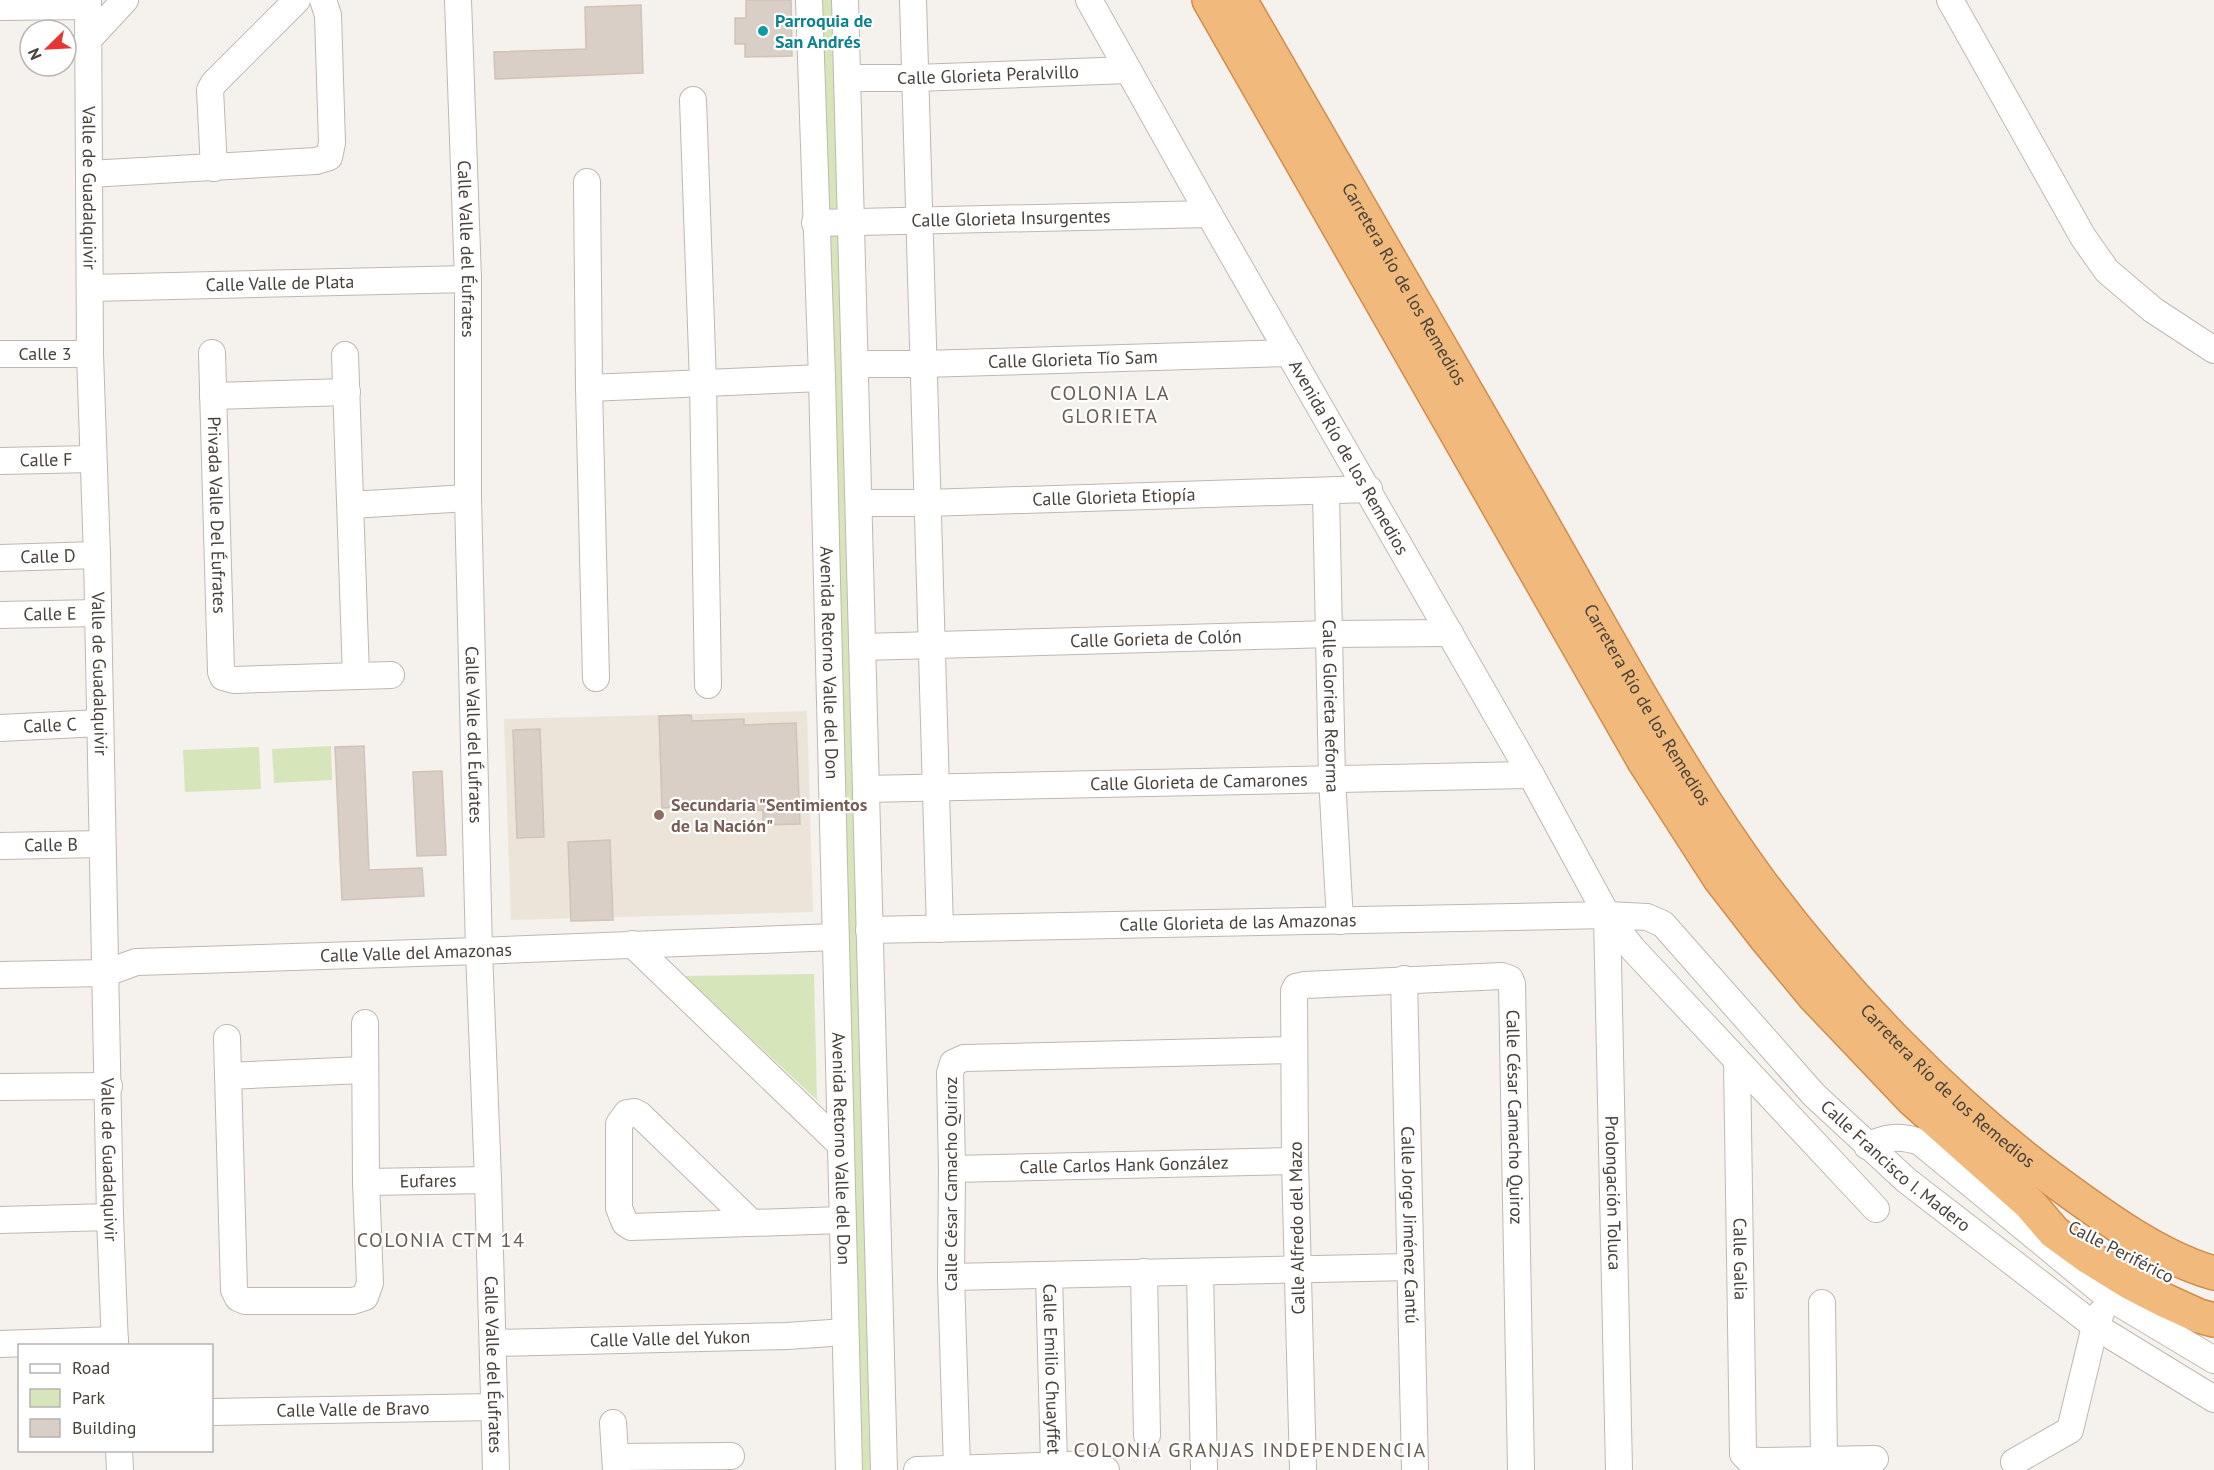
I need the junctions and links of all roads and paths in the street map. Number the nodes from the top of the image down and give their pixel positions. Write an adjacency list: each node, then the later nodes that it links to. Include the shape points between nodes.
1 (125, 0): 14 (street)
2 (297, 0): 19 (street, via 210,90)
3 (323, 0): 19 (street, via 328,15 332,143 329,157)
4 (458, 0): 26 (street, Calle Valle del Éufrates)
5 (809, 0): 25 (street, Avenida Retorno Valle del Don)
6 (845, 0): 16 (street, Avenida Retorno Valle del Don)
7 (913, 0): 17 (street)
8 (1089, 0): 15 (street, Avenida Río de los Remedios)
9 (1209, 0): 108 (highway, Carretera Río de los Remedios, via 1638,751 1720,879 1814,996 1913,1100 2030,1204 2054,1232 2129,1282)
10 (1240, 0): 103 (highway, Carretera Río de los Remedios, via 1671,746 1761,882 1864,1007 1970,1112 2077,1197 2151,1246)
11 (1950, 0): 28 (street, via 2082,237 2107,271 2153,310)
12 (88, 3): 13 (street); 14 (street, Valle de Guadalquivir)
13 (0, 7)
14 (87, 41): 20 (street, Valle de Guadalquivir)
15 (1128, 70): 17 (street, Calle Glorieta Peralvillo); 22 (street, Avenida Río de los Remedios)
16 (848, 78): 17 (street, Calle Glorieta Peralvillo); 24 (street, Avenida Retorno Valle del Don)
17 (916, 78): 23 (street)
18 (693, 100): 37 (street)
19 (214, 168): 20 (street)
20 (89, 174): 27 (street, Valle de Guadalquivir)
21 (587, 182): 38 (street)
22 (1209, 214): 23 (street, Calle Glorieta Insurgentes); 30 (street, Avenida Río de los Remedios)
23 (920, 220): 24 (street, Calle Glorieta Insurgentes); 35 (street)
24 (851, 222): 25 (street, Calle Glorieta Insurgentes); 34 (street, Avenida Retorno Valle del Don)
25 (815, 223): 36 (street, Avenida Retorno Valle del Don)
26 (468, 279): 27 (street, Calle Valle de Plata); 45 (street, Calle Valle del Éufrates)
27 (91, 288): 32 (street, Valle de Guadalquivir)
28 (2214, 350)
29 (212, 353): 40 (street, Privada Valle Del Éufrates)
30 (1289, 353): 35 (street, Calle Glorieta Tío Sam); 43 (street, Avenida Río de los Remedios)
31 (0, 354): 32 (street, Calle 3)
32 (90, 354): 41 (street, Valle de Guadalquivir)
33 (345, 355): 39 (street)
34 (855, 364): 35 (street, Calle Glorieta Tío Sam); 46 (street, Avenida Retorno Valle del Don)
35 (923, 364): 47 (street)
36 (822, 378): 37 (street); 73 (street, Avenida Retorno Valle del Don)
37 (703, 382): 38 (street); 60 (street)
38 (589, 388): 59 (street)
39 (347, 392): 40 (street, Privada Valle Del Éufrates); 48 (street)
40 (213, 396): 58 (street, Privada Valle Del Éufrates, via 220,666 224,676 234,680)
41 (93, 459): 42 (street, Calle F); 49 (street, Valle de Guadalquivir)
42 (0, 460)
43 (1369, 489): 44 (street, Calle Glorieta Etiopía); 53 (street, Avenida Río de los Remedios)
44 (1326, 492): 47 (street, Calle Glorieta Etiopía); 54 (street, Calle Glorieta Reforma)
45 (468, 498): 48 (street); 75 (street, Calle Valle del Éufrates)
46 (859, 503): 47 (street, Calle Glorieta Etiopía); 56 (street, Avenida Retorno Valle del Don)
47 (927, 503): 55 (street)
48 (351, 505): 58 (street)
49 (97, 555): 50 (street, Calle D); 51 (street, Valle de Guadalquivir)
50 (0, 558)
51 (98, 613): 52 (street, Calle E); 61 (street, Valle de Guadalquivir)
52 (0, 615)
53 (1450, 633): 54 (street, Calle Gorieta de Colón); 63 (street, Avenida Río de los Remedios)
54 (1330, 634): 55 (street, Calle Gorieta de Colón); 64 (street, Calle Glorieta Reforma)
55 (932, 645): 56 (street, Calle Gorieta de Colón); 65 (street)
56 (862, 648): 66 (street, Avenida Retorno Valle del Don)
57 (391, 675): 58 (street)
58 (356, 676)
59 (596, 678)
60 (708, 685)
61 (100, 723): 62 (street, Calle C); 67 (street, Valle de Guadalquivir)
62 (0, 728)
63 (1531, 775): 64 (street, Calle Glorieta de Camarones); 69 (street, Avenida Río de los Remedios)
64 (1332, 778): 65 (street, Calle Glorieta de Camarones); 70 (street, Calle Glorieta Reforma)
65 (936, 787): 66 (street, Calle Glorieta de Camarones); 71 (street)
66 (866, 789): 72 (street, Avenida Retorno Valle del Don)
67 (102, 844): 68 (street, Calle B); 76 (street, Valle de Guadalquivir)
68 (0, 846)
69 (1607, 915): 70 (street, Calle Glorieta de las Amazonas); 83 (street, Avenida Río de los Remedios, via 1632,948); 89 (street, Calle Francisco I. Madero, via 1647,917 1663,924 1814,1095); 140 (street, Prolongación Toluca)
70 (1340, 921): 71 (street, Calle Glorieta de las Amazonas)
71 (940, 929): 72 (street, Calle Glorieta de las Amazonas)
72 (869, 930): 133 (street, Avenida Retorno Valle del Don)
73 (835, 937): 74 (street, Calle Valle del Amazonas); 88 (street, Avenida Retorno Valle del Don)
74 (632, 944): 75 (street, Calle Valle del Amazonas); 88 (street)
75 (479, 951): 76 (street, Calle Valle del Amazonas, via 133,962); 92 (street, Calle Valle del Éufrates)
76 (106, 973): 77 (street, Calle Valle del Amazonas); 86 (street, Valle de Guadalquivir)
77 (0, 975)
78 (1404, 979): 79 (street, Calle César Camacho Quiroz); 99 (street, Calle Jorge Jiménez Cantú); 139 (street, Calle César Camacho Quiroz, via 1502,976 1512,984)
79 (1296, 987): 82 (street, Calle Alfredo del Mazo)
80 (365, 1023): 84 (street)
81 (227, 1038): 85 (street)
82 (1294, 1050): 90 (street, Calle Alfredo del Mazo); 91 (street, Calle César Camacho Quiroz, via 958,1060 950,1073)
83 (1737, 1060): 94 (street, Avenida Río de los Remedios); 126 (street, Calle Galia, via 1743,1454)
84 (364, 1070): 85 (street); 93 (street)
85 (228, 1076): 93 (street, via 233,1281 238,1298 253,1302 353,1301 365,1297 370,1283)
86 (109, 1086): 87 (street); 95 (street, Valle de Guadalquivir)
87 (0, 1087)
88 (841, 1145): 97 (street, Avenida Retorno Valle del Don)
89 (1867, 1146): 106 (street, via 1895,1136 1920,1142); 109 (street, Calle Francisco I. Madero)
90 (1295, 1161): 91 (street, Calle Carlos Hank González); 100 (street, Calle Alfredo del Mazo)
91 (952, 1169): 105 (street, Calle César Camacho Quiroz)
92 (488, 1180): 93 (street, Eufares); 112 (street, Calle Valle del Éufrates)
93 (366, 1182)
94 (1876, 1209)
95 (110, 1217): 96 (street); 111 (street, Valle de Guadalquivir)
96 (0, 1220)
97 (842, 1220): 98 (street); 110 (street, Avenida Retorno Valle del Don)
98 (752, 1223): 98 (street, via 637,1227 626,1223 619,1208 622,1118 627,1113 640,1115)
99 (1410, 1267): 100 (street); 138 (street, Calle Jorge Jiménez Cantú)
100 (1298, 1271): 102 (street); 137 (street, Calle Alfredo del Mazo)
101 (1144, 1272): 102 (street); 104 (street); 119 (street)
102 (1200, 1272): 136 (street)
103 (2214, 1274)
104 (1049, 1275): 105 (street); 127 (street, Calle Emilio Chuayffet)
105 (951, 1277): 129 (street, Calle César Camacho Quiroz)
106 (2108, 1296): 109 (street); 114 (street)
107 (1822, 1303): 123 (street)
108 (2209, 1310)
109 (2095, 1326): 115 (street, Calle Francisco I. Madero); 124 (street, via 2070,1430)
110 (845, 1332): 112 (street, Calle Valle del Yukon); 132 (street, Avenida Retorno Valle del Don)
111 (115, 1343): 113 (street)
112 (493, 1343): 116 (street, Calle Valle del Éufrates)
113 (0, 1344)
114 (2214, 1360)
115 (2214, 1399)
116 (494, 1407): 117 (street, Calle Valle de Bravo); 131 (street, Calle Valle del Éufrates)
117 (213, 1412)
118 (613, 1423): 125 (street)
119 (1147, 1435)
120 (119, 1452): 130 (street)
121 (731, 1453): 125 (street)
122 (1875, 1459): 123 (street)
123 (1824, 1460): 126 (street)
124 (2014, 1462)
125 (616, 1463)
126 (1755, 1463)
127 (1054, 1466): 128 (street); 135 (street, via 1097,1464)
128 (1017, 1468): 129 (street)
129 (942, 1469): 134 (street)
130 (120, 1470)
131 (496, 1470)
132 (849, 1470)
133 (884, 1470)
134 (917, 1470)
135 (1106, 1470)
136 (1204, 1470)
137 (1303, 1470)
138 (1415, 1470)
139 (1521, 1470)
140 (1619, 1470)

